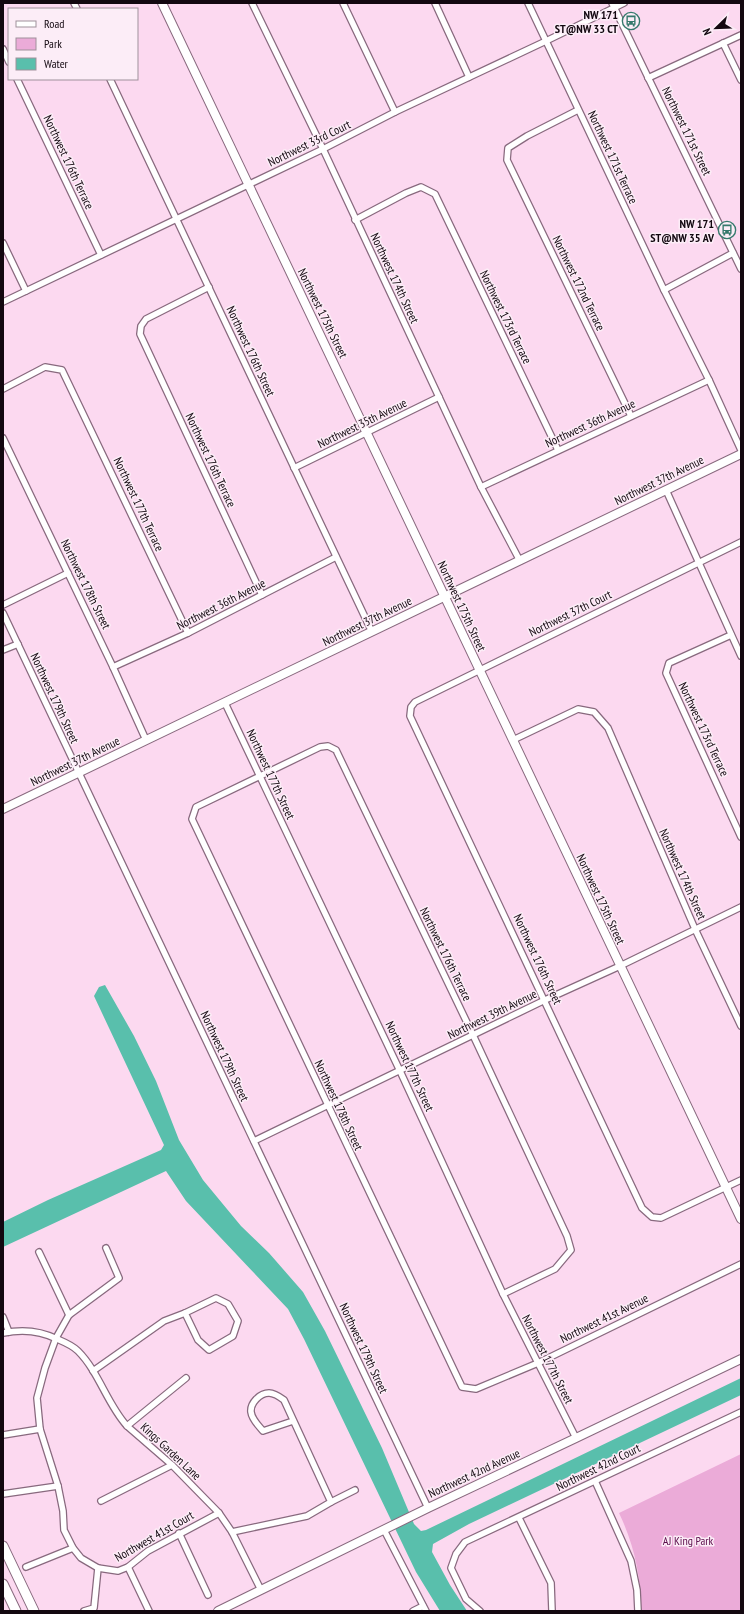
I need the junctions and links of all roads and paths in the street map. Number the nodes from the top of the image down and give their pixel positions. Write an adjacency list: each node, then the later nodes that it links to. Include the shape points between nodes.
1 (162, 3): 21 (street, Northwest 175th Street)
2 (252, 3): 20 (street, Northwest 174th Street)
3 (343, 3): 19 (street)
4 (435, 3): 13 (street)
5 (528, 3): 9 (street, Northwest 171st Terrace)
6 (624, 3): 7 (street, Northwest 33rd Court)
7 (613, 6): 9 (street, Northwest 33rd Court); 14 (street, Northwest 171st Street)
8 (741, 35): 10 (street)
9 (546, 41): 13 (street, Northwest 33rd Court); 18 (street, Northwest 171st Terrace)
10 (723, 43): 14 (street); 17 (street)
11 (3, 49): 12 (street)
12 (8, 60)
13 (469, 77): 19 (street, Northwest 33rd Court)
14 (648, 78): 25 (street, Northwest 171st Street)
15 (17, 80): 26 (street, Northwest 176th Terrace)
16 (110, 80): 22 (street, Northwest 176th Street)
17 (741, 80)
18 (578, 110): 29 (street, Northwest 171st Terrace); 35 (street, Northwest 172nd Terrace, via 508,148 508,160)
19 (395, 112): 20 (street, Northwest 33rd Court)
20 (323, 149): 21 (street, Northwest 33rd Court); 23 (street, Northwest 174th Street)
21 (248, 184): 22 (street, Northwest 33rd Court); 36 (street, Northwest 175th Street)
22 (176, 218): 26 (street, Northwest 33rd Court); 28 (street, Northwest 176th Street)
23 (355, 220): 34 (street, Northwest 174th Street); 38 (street, Northwest 173rd Terrace, via 421,187 435,194)
24 (3, 243): 30 (street)
25 (733, 253): 27 (street, Northwest 171st Street); 29 (street)
26 (101, 255): 30 (street, Northwest 33rd Court)
27 (741, 269)
28 (208, 287): 41 (street, Northwest 176th Street); 49 (street, Northwest 176th Terrace, via 146,319 141,326 140,334)
29 (664, 290): 32 (street, Northwest 171st Terrace)
30 (26, 291): 31 (street, Northwest 33rd Court)
31 (3, 302)
32 (708, 380): 35 (street, Northwest 36th Avenue); 39 (street, Northwest 171st Terrace)
33 (3, 389): 54 (street, Northwest 177th Terrace, via 45,367 62,370)
34 (439, 397): 36 (street, Northwest 35th Avenue); 42 (street, Northwest 174th Street)
35 (631, 416): 38 (street, Northwest 36th Avenue)
36 (367, 433): 41 (street, Northwest 35th Avenue); 50 (street, Northwest 175th Street)
37 (3, 438): 48 (street, Northwest 178th Street)
38 (558, 450): 42 (street, Northwest 36th Avenue)
39 (741, 450)
40 (741, 454): 43 (street, Northwest 37th Avenue)
41 (294, 468): 45 (street, Northwest 176th Street)
42 (481, 488): 46 (street, Northwest 174th Street)
43 (666, 490): 46 (street, Northwest 37th Avenue); 47 (street)
44 (741, 542): 47 (street, Northwest 37th Court)
45 (336, 557): 49 (street, Northwest 36th Avenue); 53 (street, Northwest 176th Street)
46 (520, 561): 50 (street, Northwest 37th Avenue)
47 (699, 563): 55 (street); 60 (street, Northwest 37th Court)
48 (68, 574): 51 (street); 59 (street, Northwest 178th Street)
49 (262, 595): 54 (street, Northwest 36th Avenue)
50 (445, 597): 53 (street, Northwest 37th Avenue); 60 (street, Northwest 175th Street)
51 (3, 605)
52 (3, 613): 56 (street, Northwest 179th Street)
53 (372, 632): 61 (street, Northwest 37th Avenue)
54 (188, 633): 59 (street, Northwest 36th Avenue)
55 (732, 635): 58 (street); 68 (street, Northwest 173rd Terrace, via 669,664 666,673)
56 (18, 644): 57 (street); 65 (street, Northwest 179th Street)
57 (3, 650)
58 (741, 656)
59 (113, 667): 63 (street, Northwest 178th Street)
60 (479, 670): 62 (street, Northwest 37th Court, via 415,702); 64 (street, Northwest 175th Street)
61 (225, 703): 63 (street, Northwest 37th Avenue); 66 (street, Northwest 177th Street)
62 (411, 707): 72 (street, Northwest 176th Street, via 410,716)
63 (146, 740): 65 (street, Northwest 37th Avenue)
64 (513, 740): 70 (street, Northwest 174th Street, via 578,709 594,712 608,728); 71 (street, Northwest 175th Street)
65 (79, 773): 67 (street, Northwest 37th Avenue); 77 (street, Northwest 179th Street)
66 (260, 776): 74 (street, Northwest 176th Terrace, via 320,747 328,746 336,750); 75 (street, Northwest 177th Street); 76 (street, Northwest 178th Street, via 196,807 192,819)
67 (3, 809)
68 (741, 837)
69 (741, 907): 70 (street, Northwest 39th Avenue)
70 (695, 929): 71 (street, Northwest 39th Avenue); 73 (street, Northwest 174th Street)
71 (620, 966): 72 (street, Northwest 39th Avenue); 79 (street, Northwest 175th Street)
72 (545, 1000): 74 (street, Northwest 39th Avenue); 79 (street, Northwest 176th Street, via 642,1208 652,1217 661,1218)
73 (741, 1026)
74 (473, 1035): 75 (street, Northwest 39th Avenue); 84 (street, Northwest 176th Terrace, via 546,1188 571,1250 555,1269)
75 (400, 1071): 76 (street, Northwest 39th Avenue); 84 (street, Northwest 177th Street)
76 (327, 1106): 77 (street, Northwest 39th Avenue); 94 (street, Northwest 178th Street, via 462,1387)
77 (254, 1141): 108 (street, Northwest 179th Street)
78 (741, 1180): 79 (street)
79 (726, 1188): 80 (street, Northwest 175th Street)
80 (741, 1219)
81 (106, 1248): 86 (street, via 119,1278)
82 (39, 1252): 86 (street)
83 (741, 1264): 91 (street, Northwest 41st Avenue)
84 (503, 1294): 91 (street, Northwest 177th Street)
85 (185, 1313): 85 (street, via 216,1298 228,1304 238,1321 233,1336 209,1350 198,1340); 92 (street, via 164,1321)
86 (70, 1315): 89 (street)
87 (3, 1317): 88 (street)
88 (6, 1332): 89 (street, Kings Garden Lane, via 30,1331)
89 (56, 1338): 92 (street, Kings Garden Lane, via 78,1351); 98 (street, via 37,1398)
90 (741, 1359): 100 (street, Northwest 42nd Avenue)
91 (538, 1363): 94 (street, Northwest 41st Avenue); 100 (street, Northwest 177th Street)
92 (93, 1371): 97 (street, Kings Garden Lane)
93 (186, 1378): 97 (street)
94 (476, 1389)
95 (741, 1412): 102 (street, Northwest 42nd Court)
96 (293, 1421): 96 (street, via 284,1400 277,1396 269,1393 253,1403 251,1412 263,1431); 107 (street)
97 (126, 1426): 101 (street, Kings Garden Lane)
98 (40, 1429): 99 (street); 103 (street)
99 (3, 1435)
100 (576, 1438): 108 (street, Northwest 42nd Avenue)
101 (172, 1465): 106 (street); 109 (street, Kings Garden Lane)
102 (595, 1481): 110 (street, Northwest 42nd Court); 131 (street, via 631,1561)
103 (58, 1486): 105 (street); 115 (street, via 64,1530)
104 (355, 1490): 107 (street)
105 (3, 1494)
106 (101, 1501)
107 (331, 1502): 112 (street, via 307,1516)
108 (428, 1508): 111 (street, Northwest 42nd Avenue)
109 (219, 1513): 112 (street, Kings Garden Lane); 113 (street, Northwest 41st Court)
110 (519, 1518): 129 (street, Northwest 42nd Court, via 465,1542 450,1568 466,1599); 130 (street, via 551,1583)
111 (384, 1530): 120 (street, Northwest 42nd Avenue); 122 (street)
112 (232, 1532): 120 (street, Kings Garden Lane)
113 (179, 1533): 117 (street, Northwest 41st Court, via 148,1551); 121 (street)
114 (3, 1546): 124 (main road)
115 (73, 1548): 116 (street); 118 (street, via 81,1558)
116 (26, 1567)
117 (128, 1567): 118 (street, Northwest 41st Court, via 118,1571); 126 (street)
118 (98, 1568): 125 (street, via 94,1608)
119 (3, 1584): 123 (main road)
120 (261, 1590): 127 (street, Northwest 42nd Avenue)
121 (208, 1595)
122 (425, 1609): 128 (street)
123 (16, 1611)
124 (34, 1611)
125 (84, 1611)
126 (149, 1611)
127 (218, 1611)
128 (413, 1611)
129 (480, 1611)
130 (552, 1611)
131 (638, 1611)

